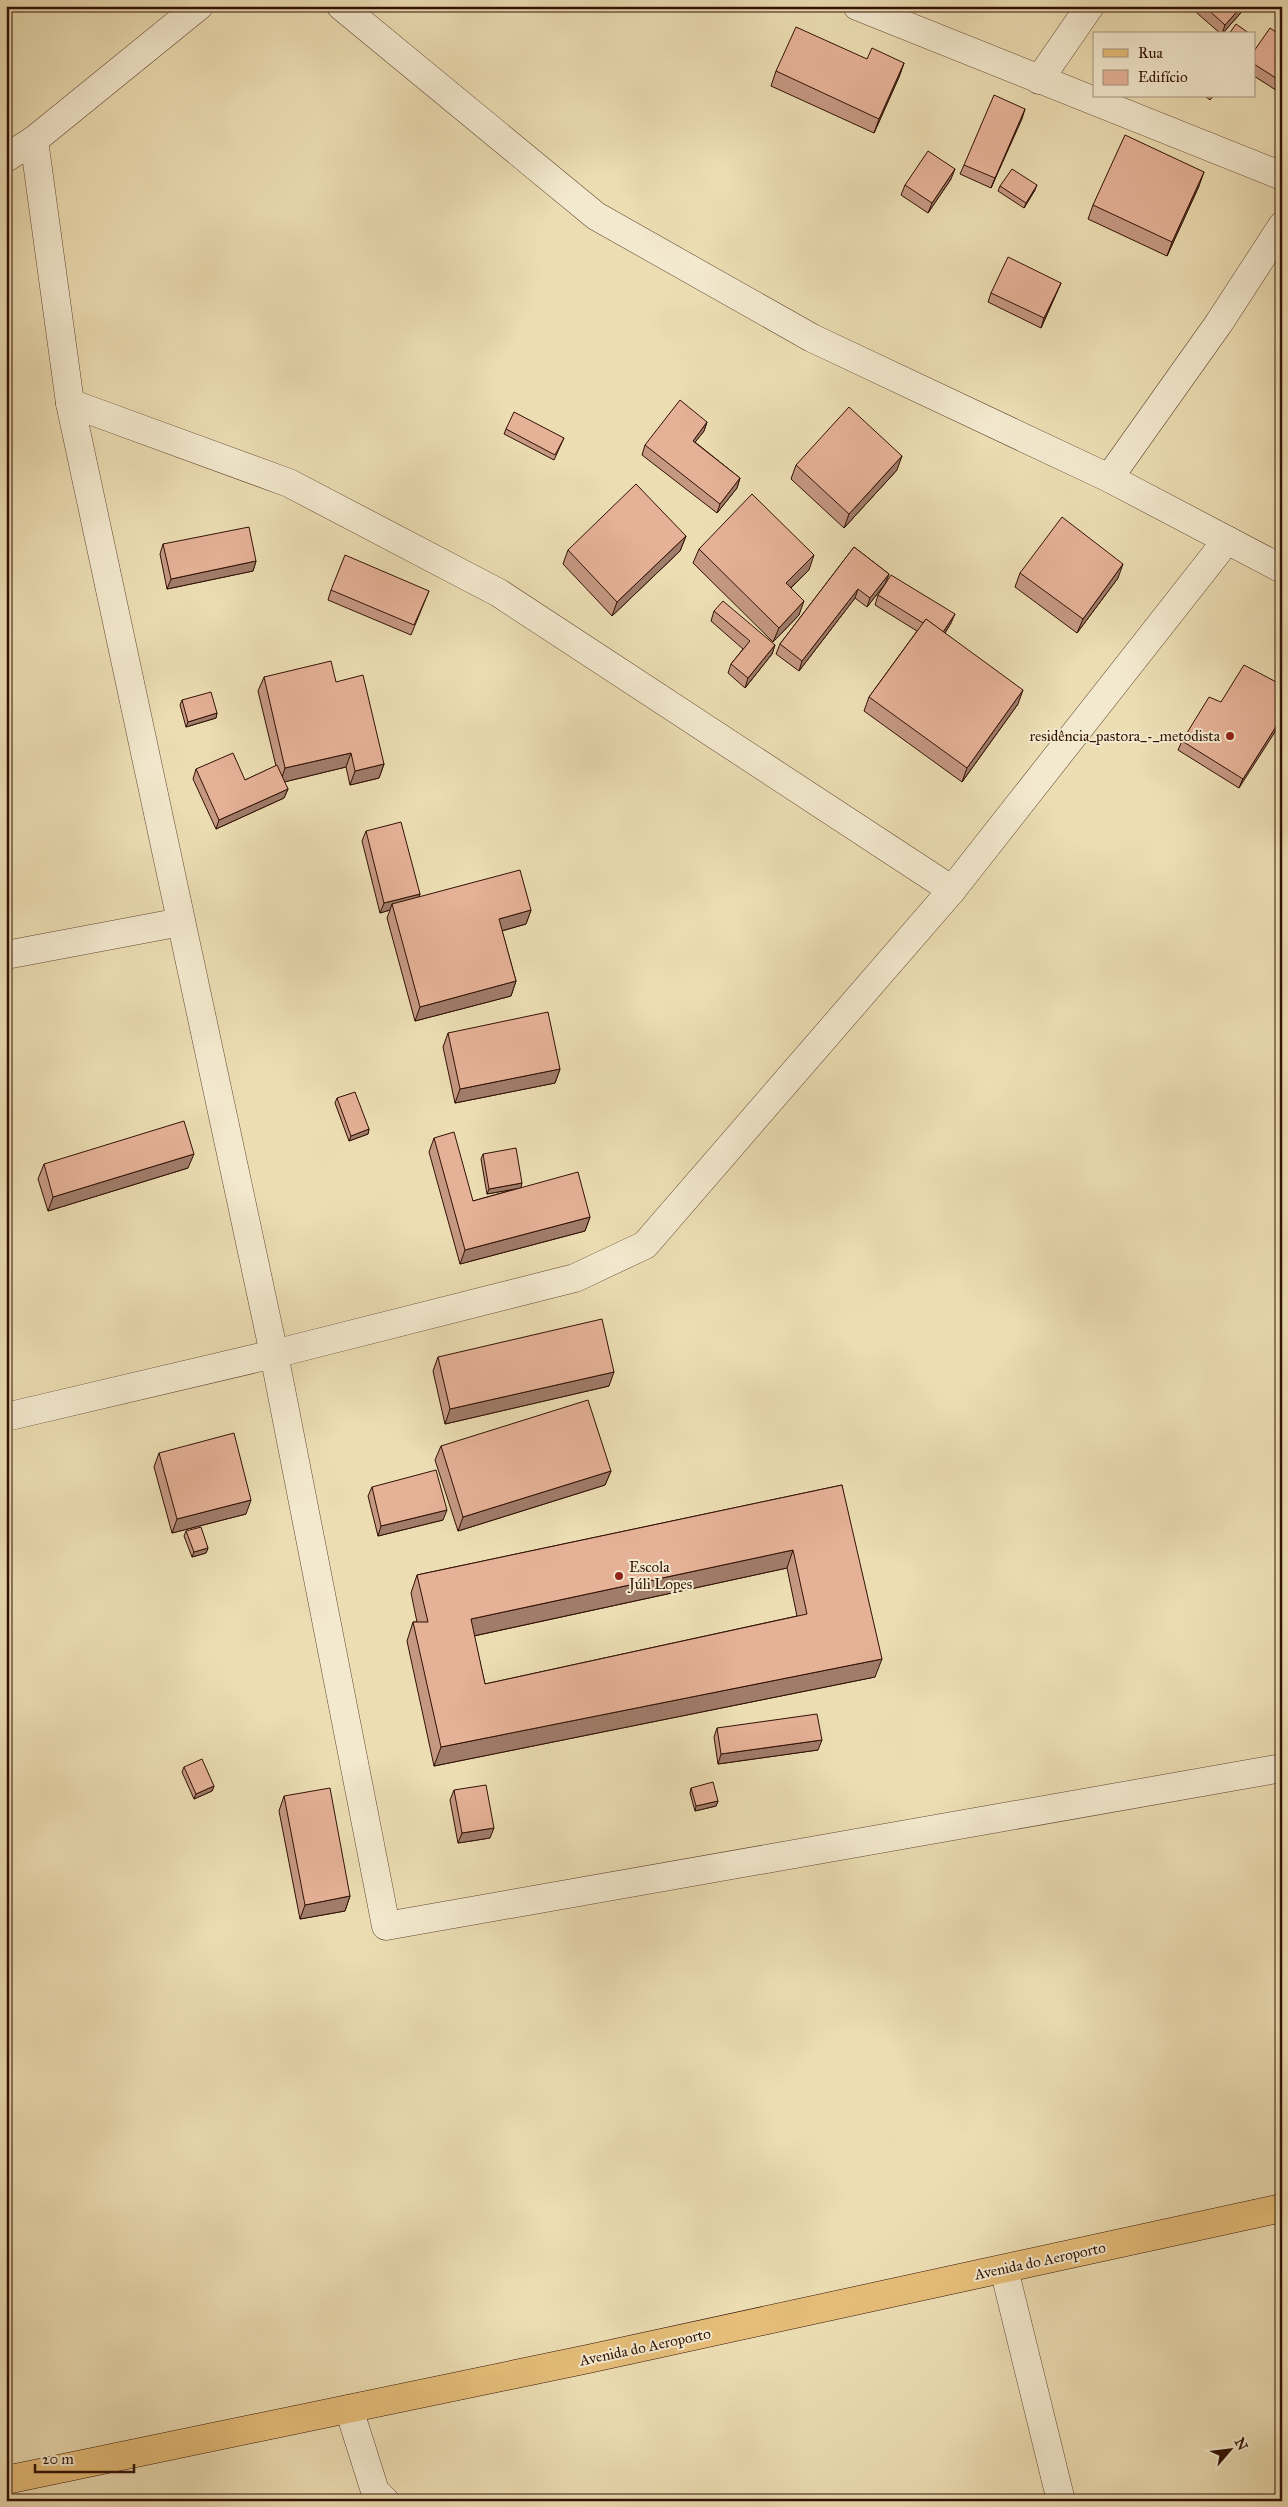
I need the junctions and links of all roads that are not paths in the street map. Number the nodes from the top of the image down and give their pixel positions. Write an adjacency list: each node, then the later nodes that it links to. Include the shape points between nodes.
1 (199, 6): 6 (street)
2 (341, 6): 11 (street, via 596,216 812,338)
3 (856, 6): 5 (street)
4 (1090, 6): 5 (street)
5 (1040, 80): 8 (street)
6 (34, 140): 7 (street); 10 (street)
7 (6, 158)
8 (1282, 176)
9 (1282, 226): 11 (street, via 1219,323)
10 (70, 403): 14 (street, via 289,483 499,593); 15 (street)
11 (1109, 478): 12 (street)
12 (1227, 540): 13 (street); 14 (street)
13 (1282, 569)
14 (952, 890): 17 (street, via 645,1245 575,1278)
15 (181, 922): 16 (street); 17 (street)
16 (6, 955)
17 (274, 1354): 18 (street); 19 (street, via 386,1926)
18 (6, 1417)
19 (1282, 1768)
20 (1282, 2208): 21 (main road, Avenida do Aeroporto)
21 (1004, 2269): 22 (main road, Avenida do Aeroporto); 25 (street)
22 (349, 2410): 23 (main road, Avenida do Aeroporto); 24 (street, via 375,2491)
23 (6, 2480)
24 (385, 2501)
25 (1061, 2501)

